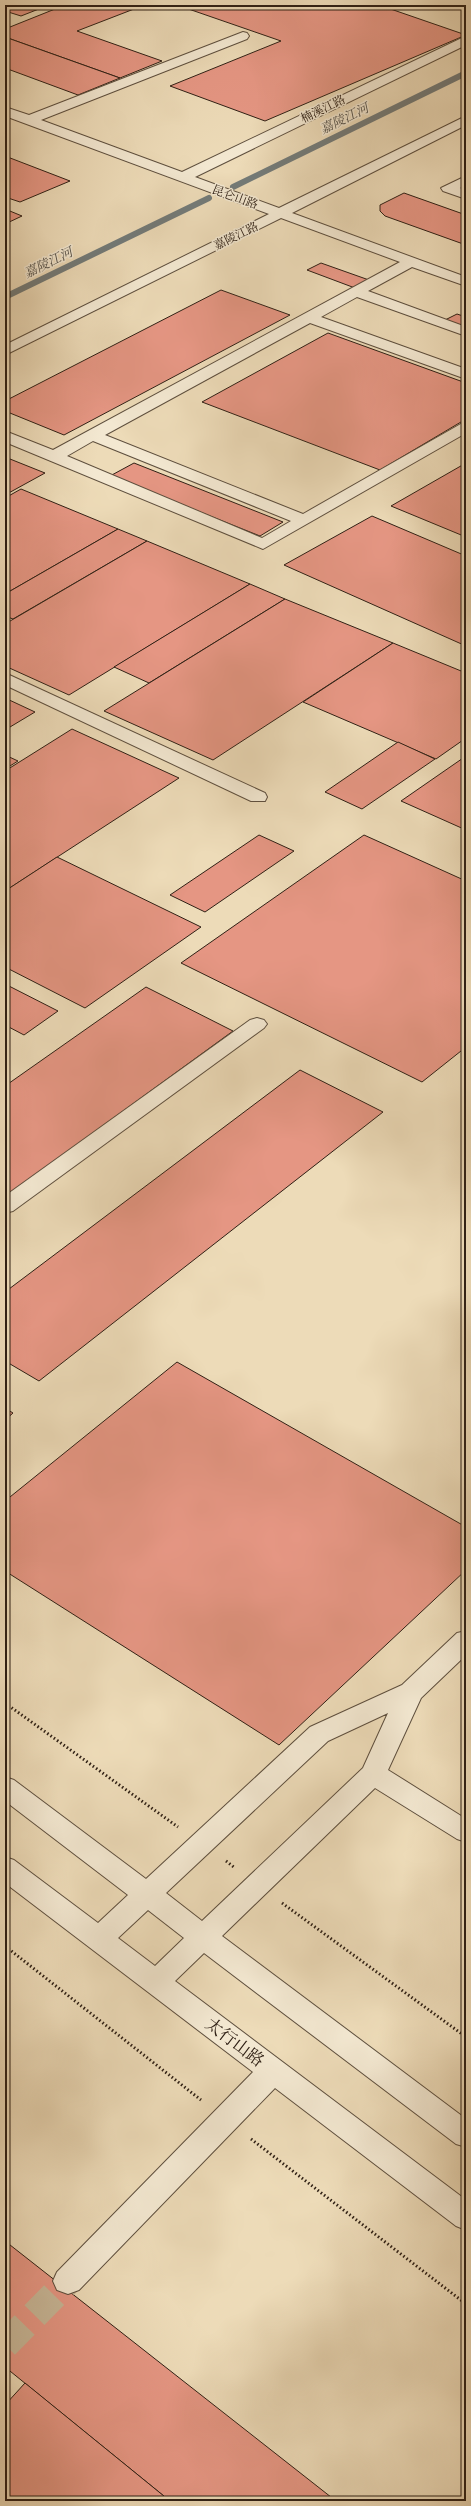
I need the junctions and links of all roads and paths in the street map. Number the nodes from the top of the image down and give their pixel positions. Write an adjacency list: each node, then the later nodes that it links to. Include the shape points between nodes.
1 (243, 36): 4 (street)
2 (466, 40): 6 (street, 楠溪江路)
3 (5, 111): 4 (street, 昆仑山路)
4 (29, 120): 6 (street, 昆仑山路)
5 (466, 120): 9 (street, 嘉陵江路)
6 (181, 178): 9 (street, 昆仑山路)
7 (466, 180): 8 (street, via 448,188)
8 (466, 195)
9 (280, 214): 10 (street, 昆仑山路); 15 (street, 嘉陵江路)
10 (412, 262): 11 (street, 昆仑山路); 12 (street)
11 (466, 282)
12 (356, 292): 13 (street); 14 (street)
13 (308, 317): 16 (street); 18 (street)
14 (466, 332)
15 (5, 350)
16 (466, 374)
17 (466, 426): 21 (street)
18 (92, 435): 20 (street); 21 (street)
19 (5, 436): 20 (street)
20 (54, 456): 21 (street, via 263,544)
21 (304, 520)
22 (5, 678): 23 (street)
23 (258, 797)
24 (258, 1024): 25 (street)
25 (5, 1206)
26 (466, 1640): 27 (street)
27 (411, 1692): 28 (street); 32 (street, via 319,1734)
28 (373, 1774): 30 (street); 33 (street)
29 (5, 1787): 32 (street)
30 (466, 1832)
31 (5, 1868): 34 (street, 太行山路)
32 (148, 1893): 33 (street); 34 (street)
33 (204, 1936): 35 (street); 37 (street)
34 (99, 1939): 35 (street, 太行山路)
35 (156, 1982): 36 (street, 太行山路)
36 (273, 2071): 38 (street, 太行山路); 39 (street)
37 (466, 2135)
38 (466, 2217)
39 (68, 2281)

